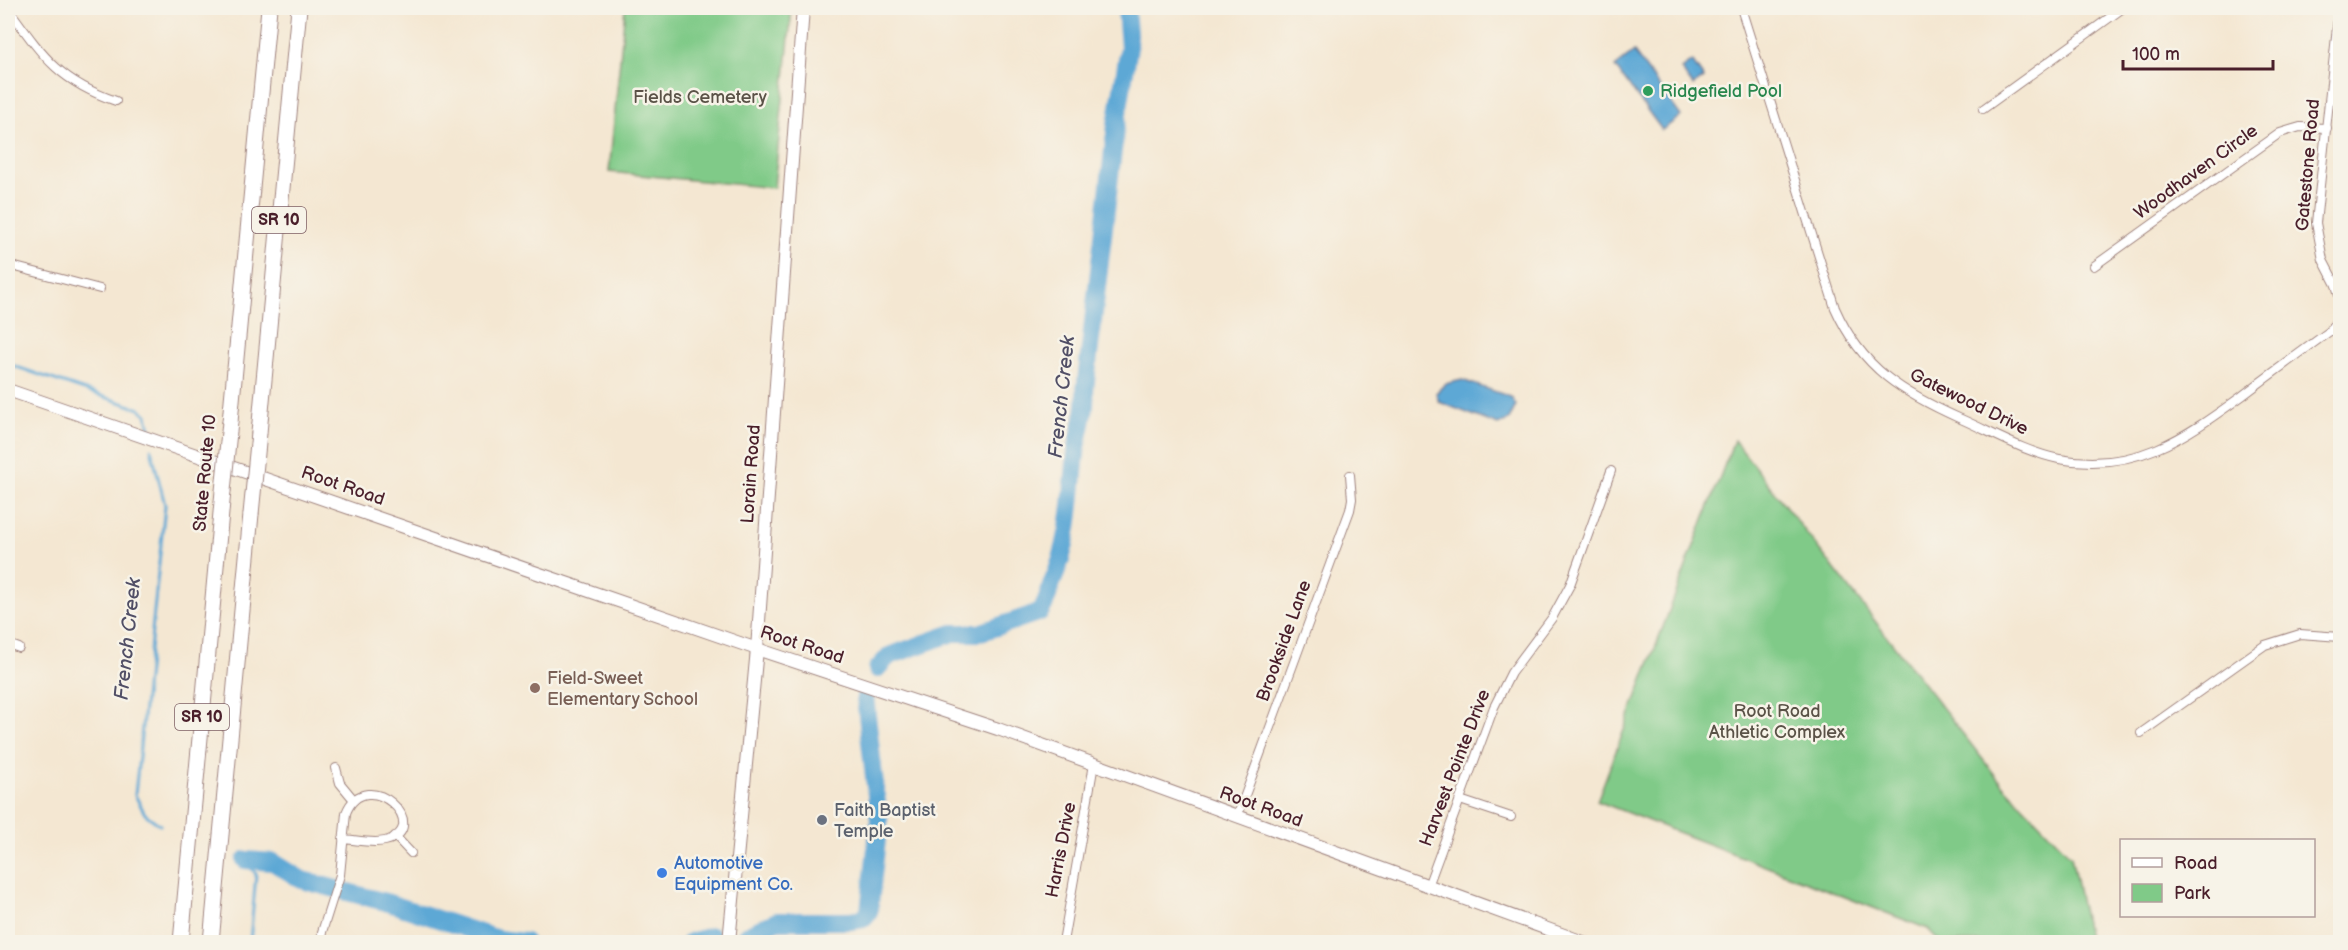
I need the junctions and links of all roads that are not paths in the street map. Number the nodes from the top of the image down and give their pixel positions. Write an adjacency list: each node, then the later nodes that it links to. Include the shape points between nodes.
1 (8, 8): 9 (street, via 53,67 91,92)
2 (269, 8): 40 (highway, State Route 10 / SR 10, bridge)
3 (299, 8): 41 (highway, SR 10, bridge)
4 (803, 8): 26 (street, Lorain Road)
5 (1741, 8): 19 (street, Gatewood Drive, via 1834,308 1870,363 1916,398 2045,455 2084,462 2126,459 2184,437)
6 (2123, 8): 10 (street)
7 (2339, 8): 8 (street, Gatestone Road)
8 (2337, 61): 11 (street, Gatestone Road)
9 (116, 101)
10 (1983, 109)
11 (2326, 128): 13 (street, Woodhaven Circle, via 2300,127 2280,133); 14 (street, Gatestone Road, via 2316,232 2323,260)
12 (8, 265): 15 (street)
13 (2094, 266)
14 (2338, 286): 16 (street, Gatestone Road)
15 (100, 289)
16 (2340, 299)
17 (2340, 315): 19 (street, Gatewood Drive)
18 (2340, 329): 19 (street, Gatewood Drive)
19 (2330, 331)
20 (8, 390): 26 (street, Root Road)
21 (1611, 471): 32 (street, Harvest Pointe Drive, via 1570,585 1498,696)
22 (1350, 475): 33 (street, Brookside Lane, via 1350,510)
23 (2340, 637): 27 (street, via 2300,634 2265,645)
24 (8, 644): 25 (street)
25 (19, 648)
26 (757, 649): 28 (street, Root Road); 43 (street, Lorain Road)
27 (2141, 733)
28 (1094, 764): 33 (street, Root Road); 44 (street, Harris Drive)
29 (336, 768): 31 (street, via 340,783)
30 (2340, 782): 35 (street)
31 (354, 800): 36 (street, via 368,795 393,801 402,814); 37 (street, via 346,813)
32 (1460, 800): 34 (street); 39 (street, Harvest Pointe Drive)
33 (1237, 817): 39 (street, Root Road)
34 (1510, 817)
35 (2340, 818)
36 (395, 836): 37 (street, via 382,842); 38 (street)
37 (344, 839): 42 (street, via 340,875)
38 (411, 853)
39 (1428, 886): 45 (street, Root Road)
40 (181, 942)
41 (211, 942)
42 (321, 942)
43 (729, 942)
44 (1063, 942)
45 (1583, 942)

